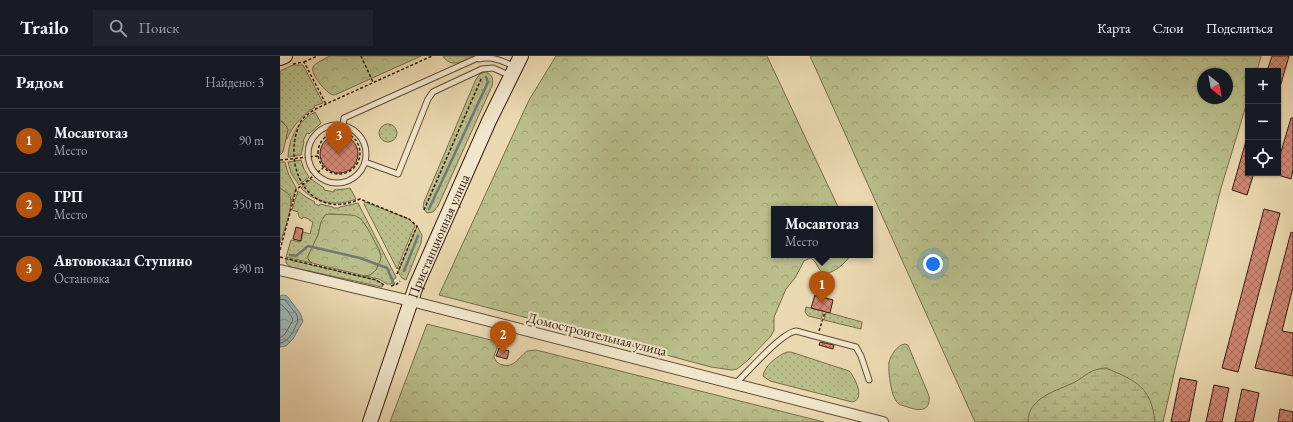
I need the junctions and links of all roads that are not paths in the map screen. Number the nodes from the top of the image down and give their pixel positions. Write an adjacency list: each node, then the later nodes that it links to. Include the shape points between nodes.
1 (482, 56): 2 (lane)
2 (472, 61): 3 (lane, via 491,58); 4 (lane, via 344,118)
3 (516, 66): 5 (lane, via 498,70 487,68 433,92 398,174); 7 (main road, Пристанционная улица, via 489,121)
4 (343, 126): 5 (lane, via 352,129 364,143); 5 (lane, via 334,125 317,133 309,148 310,165 321,178 338,183 354,177)
5 (365, 162)
6 (280, 270): 7 (street, Домостроительная улица)
7 (411, 301): 9 (street, Домостроительная улица); 10 (main road, Пристанционная улица)
8 (869, 380): 9 (lane, via 856,347 799,331 790,332 780,339)
9 (735, 384): 11 (street, Домостроительная улица)
10 (370, 422)
11 (883, 422)

